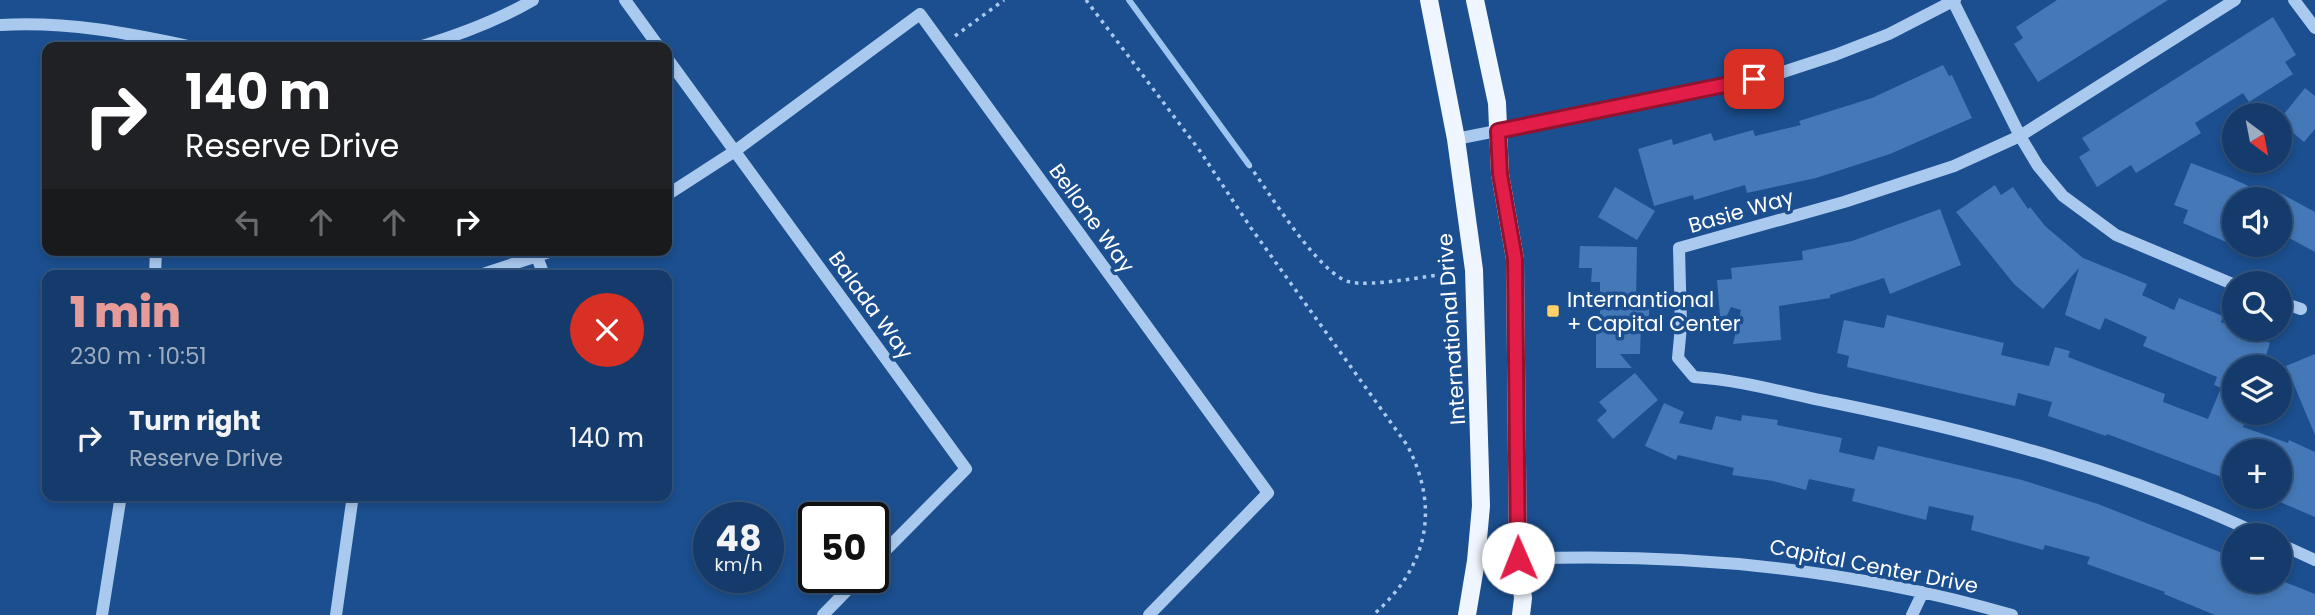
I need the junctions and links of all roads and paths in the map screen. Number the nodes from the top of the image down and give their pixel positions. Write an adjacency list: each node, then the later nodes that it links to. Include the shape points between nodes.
1 (533, 0): 13 (street, via 508,15)
2 (625, 0): 14 (street)
3 (1004, 0): 15 (path)
4 (1086, 0): 44 (path, via 1200,151 1418,464 1425,494 1424,541 1408,578)
5 (1429, 0): 19 (main road, International Drive)
6 (1475, 0): 17 (main road, via 1497,103)
7 (2235, 0): 18 (street, Basie Way)
8 (2294, 0): 11 (street)
9 (1954, 1): 17 (street, via 1889,34 1780,73); 18 (street)
10 (0, 25): 12 (street, via 66,24 116,30)
11 (2315, 28)
12 (160, 42)
13 (436, 42)
14 (655, 42)
15 (943, 46): 20 (street, Bellone Way, via 920,14); 43 (street, Bellone Way, via 1268,493)
16 (672, 65): 20 (street, Balada Way)
17 (1498, 131): 19 (street); 35 (main road, via 1500,174 1515,259)
18 (2020, 136): 27 (street, via 2063,196 2098,223); 32 (street, Basie Way, via 1954,166 1868,195 1679,248 1678,358 1694,377 1733,379 1926,422 2081,465 2173,496)
19 (1456, 139): 37 (main road, International Drive, via 1474,270 1481,456)
20 (735, 151): 22 (street); 33 (street, Balada Way, via 966,469)
21 (1249, 165): 26 (path, via 1317,258 1341,279 1362,283)
22 (672, 192)
23 (537, 257): 24 (street); 25 (street)
24 (496, 270)
25 (542, 270)
26 (1452, 274)
27 (2222, 280)
28 (2292, 306): 29 (street)
29 (2301, 309)
30 (120, 501): 40 (street)
31 (352, 501): 41 (street)
32 (2234, 523)
33 (889, 547)
34 (2292, 549): 36 (street)
35 (1518, 558): 37 (street, Capital Center Drive); 38 (street, Capital Center Drive, via 1604,556 1756,564); 46 (main road)
36 (2315, 560)
37 (1476, 561): 45 (main road, International Drive)
38 (1923, 592): 47 (street); 48 (street, Capital Center Drive)
39 (844, 593): 42 (street)
40 (102, 615)
41 (336, 615)
42 (823, 615)
43 (1149, 615)
44 (1373, 615)
45 (1467, 615)
46 (1521, 615)
47 (1912, 615)
48 (2012, 615)

